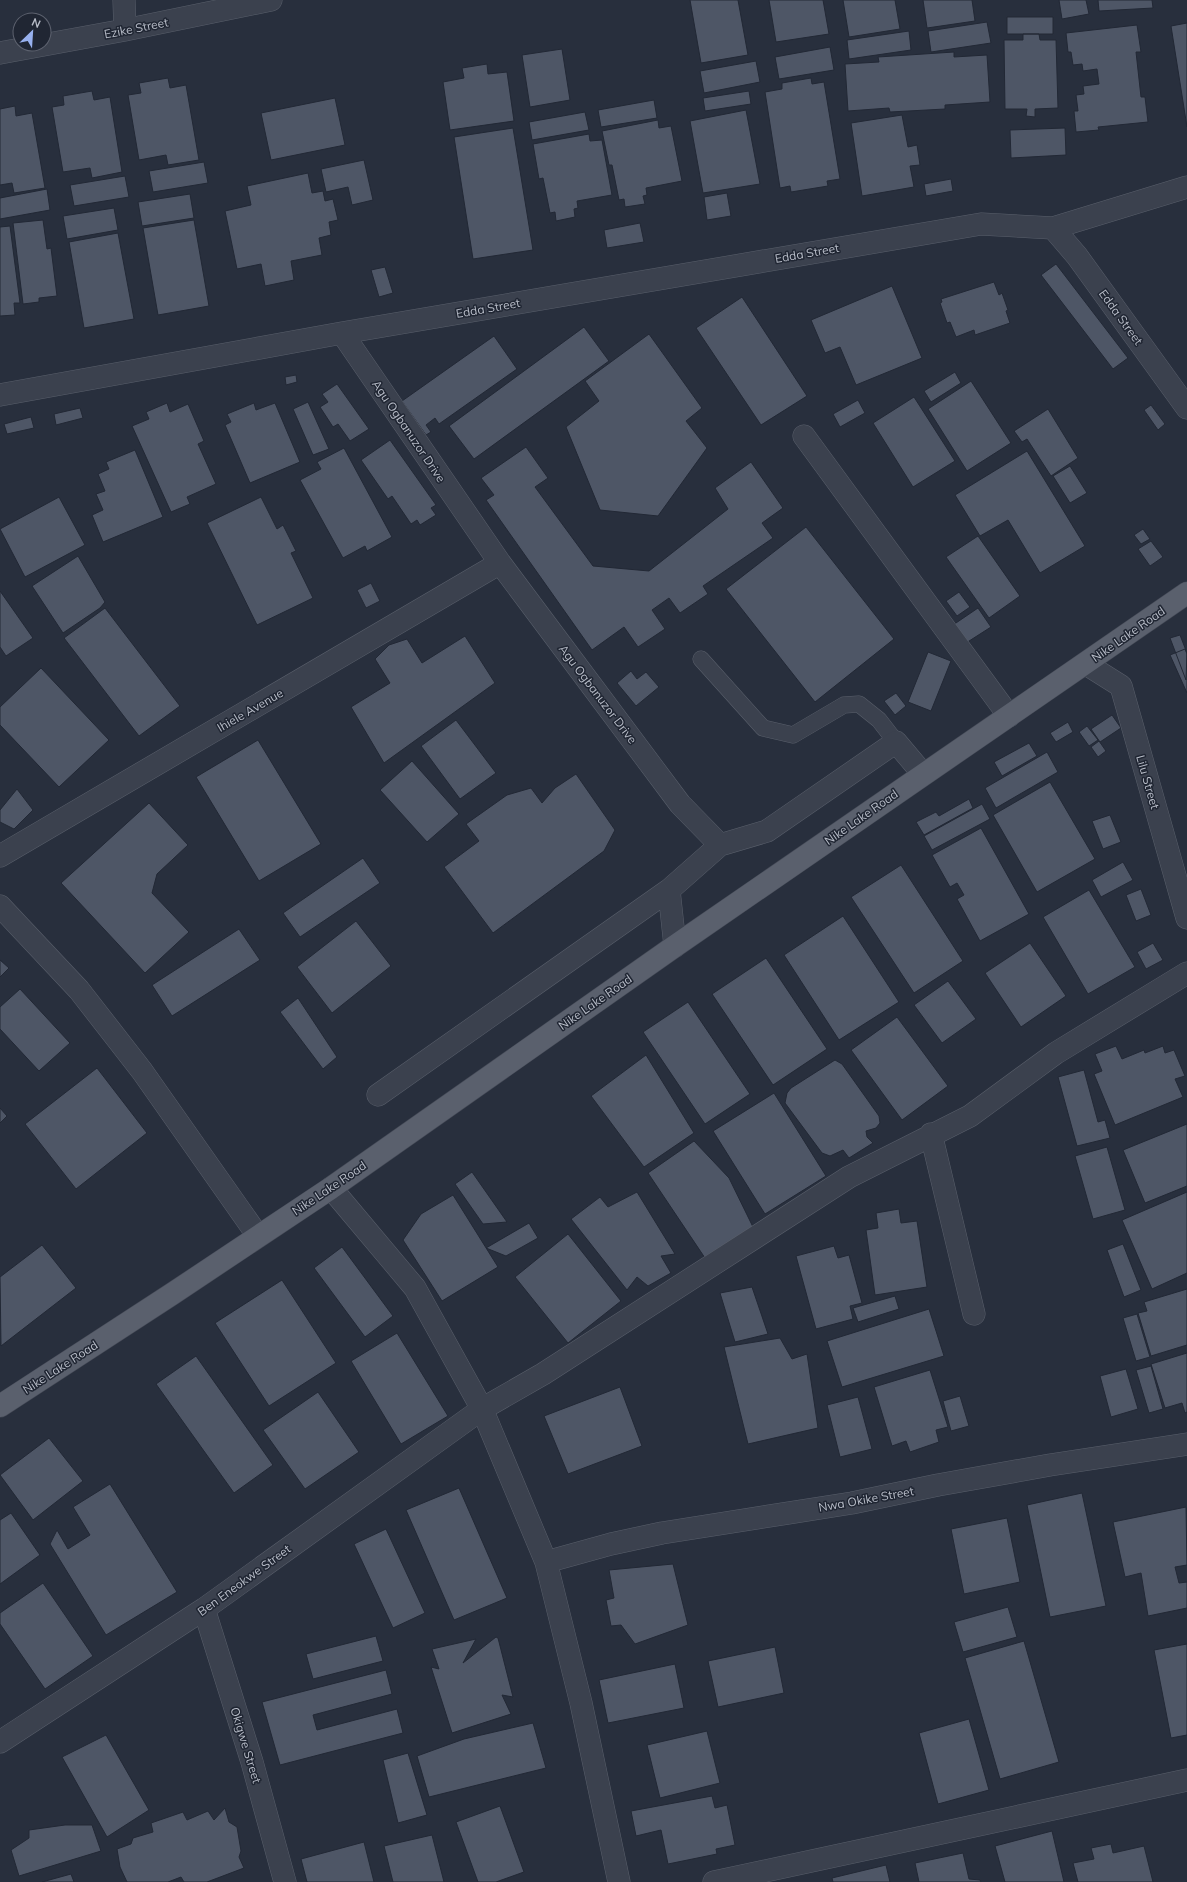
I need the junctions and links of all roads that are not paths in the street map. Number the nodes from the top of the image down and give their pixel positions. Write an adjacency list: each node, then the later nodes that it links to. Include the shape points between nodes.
1 (124, 0): 3 (street)
2 (271, 0): 3 (street, Ezike Street)
3 (125, 30): 4 (street, Ezike Street)
4 (0, 53)
5 (1187, 187): 6 (street)
6 (1053, 228): 7 (street, Edda Street, via 981,224); 9 (street, Edda Street, via 1077,256)
7 (342, 333): 8 (street, Edda Street); 11 (street, Agu Ogbanuzor Drive)
8 (0, 395)
9 (1187, 408)
10 (804, 436): 15 (street)
11 (500, 563): 18 (street, Agu Ogbanuzor Drive, via 680,804); 19 (street, Ihiele Avenue)
12 (1187, 593): 14 (main road, Nike Lake Road)
13 (701, 660): 16 (lane, via 763,728 793,735 844,705 859,704 879,720)
14 (1086, 664): 15 (main road, Nike Lake Road); 22 (street, Lilu Street, via 1121,686)
15 (1009, 716): 17 (main road, Nike Lake Road)
16 (896, 742): 17 (street); 18 (street, via 768,831)
17 (923, 774): 23 (main road, Nike Lake Road)
18 (720, 845): 20 (street)
19 (0, 856)
20 (669, 890): 23 (street); 25 (street)
21 (0, 906): 28 (street, via 79,990 142,1072)
22 (1187, 918)
23 (675, 946): 27 (main road, Nike Lake Road)
24 (1187, 973): 26 (street, Ben Eneokwe Street, via 1056,1053 970,1116)
25 (378, 1095)
26 (931, 1134): 29 (street); 31 (street, Ben Eneokwe Street, via 849,1177 543,1374)
27 (330, 1188): 28 (main road, Nike Lake Road); 31 (street, via 415,1288)
28 (258, 1236): 30 (main road, Nike Lake Road)
29 (974, 1314)
30 (0, 1406)
31 (482, 1409): 33 (street); 34 (street, Ben Eneokwe Street)
32 (1187, 1444): 33 (street, Nwa Okike Street, via 1050,1465 852,1503 662,1533)
33 (546, 1562): 38 (street, via 581,1703)
34 (204, 1610): 35 (street, Ben Eneokwe Street); 37 (street, Okigwe Street, via 252,1762)
35 (0, 1742)
36 (1187, 1780): 39 (street)
37 (286, 1882)
38 (618, 1882)
39 (714, 1882)

